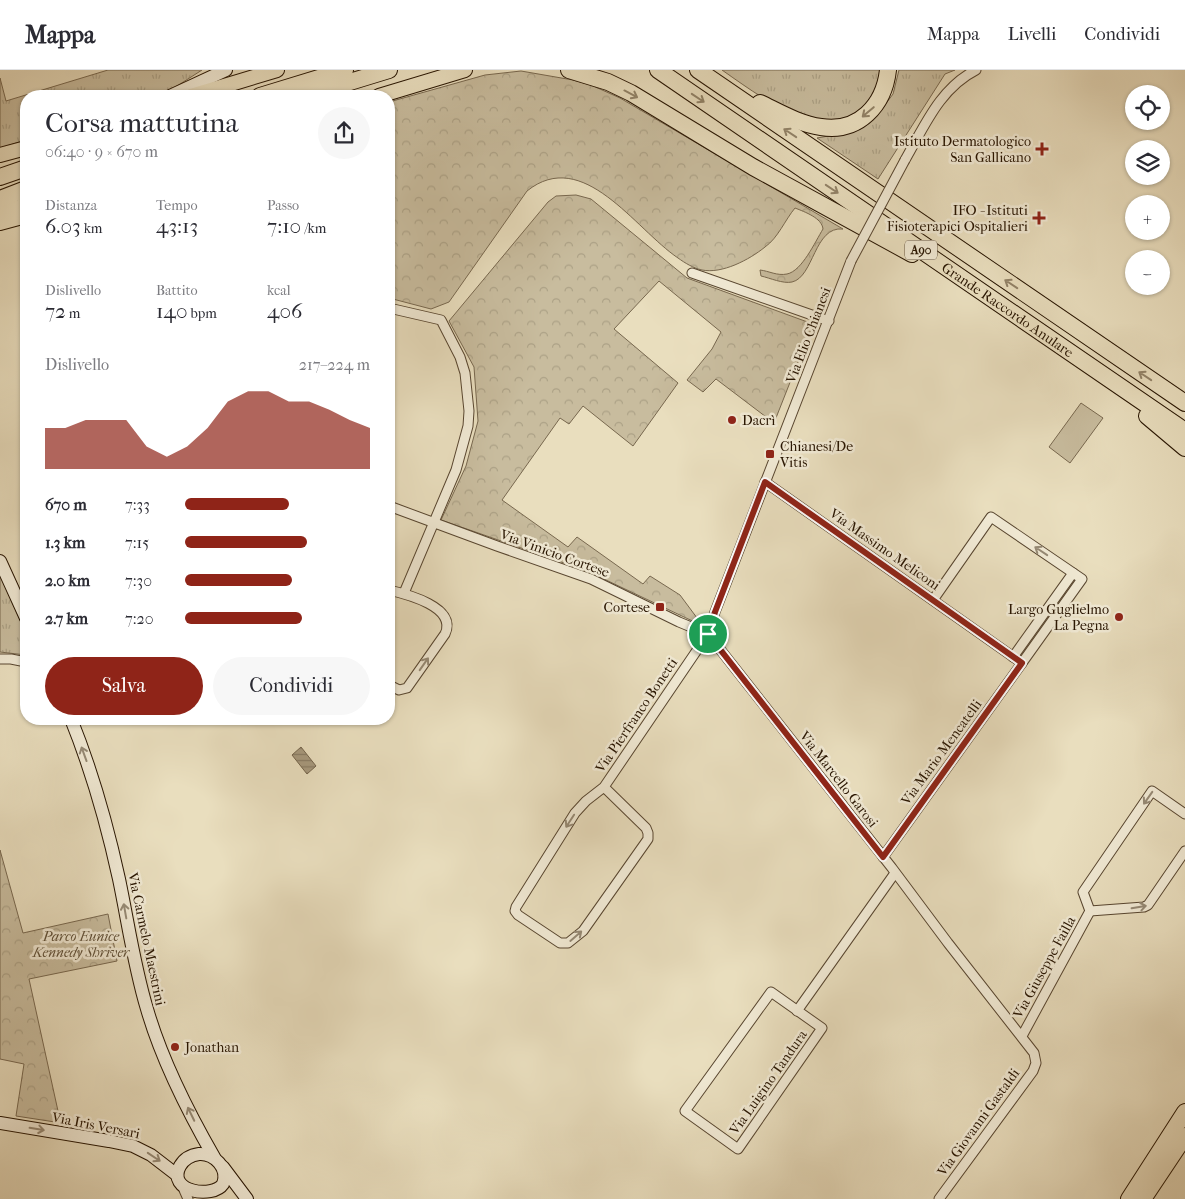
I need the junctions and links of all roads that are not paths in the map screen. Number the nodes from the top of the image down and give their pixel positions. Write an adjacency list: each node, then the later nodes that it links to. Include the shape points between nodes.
1 (208, 70): 12 (street)
2 (226, 70): 13 (street)
3 (277, 70): 14 (main road)
4 (345, 70): 15 (highway)
5 (389, 70): 16 (highway)
6 (465, 70): 17 (main road)
7 (569, 70): 31 (highway, one-way to 31, via 631,93 796,192)
8 (658, 70): 31 (highway, Grande Raccordo Anulare / A90, one-way to 31)
9 (888, 70): 11 (highway, one-way to 11, via 883,94 870,112 845,126 830,128 812,126 790,117)
10 (976, 70): 33 (street, Via Elio Chianesi, bridge, via 949,89 931,114 851,261)
11 (700, 72): 35 (highway, Grande Raccordo Anulare / A90, one-way to 11)
12 (191, 90)
13 (192, 90)
14 (197, 90)
15 (280, 90)
16 (324, 90)
17 (395, 91)
18 (20, 150): 19 (main road)
19 (0, 156)
20 (20, 170): 21 (highway)
21 (0, 176)
22 (20, 184): 23 (highway)
23 (0, 190)
24 (20, 191): 25 (highway)
25 (0, 199)
26 (20, 207): 27 (main road)
27 (0, 213)
28 (20, 218): 29 (main road)
29 (0, 223)
30 (692, 273): 33 (street)
31 (963, 279): 34 (highway, Grande Raccordo Anulare / A90)
32 (395, 309): 42 (street, via 440,320 464,367 469,416 467,431)
33 (829, 321): 40 (street, Via Elio Chianesi)
34 (1089, 365): 38 (highway, Grande Raccordo Anulare / A90); 39 (highway)
35 (1166, 391): 36 (highway); 37 (highway, Grande Raccordo Anulare / A90)
36 (1185, 398)
37 (1185, 404)
38 (1185, 431)
39 (1185, 448)
40 (765, 482): 47 (street, Via Massimo Meliconi); 49 (street, Via Elio Chianesi)
41 (395, 508): 42 (street, Via Vinicio Cortese)
42 (434, 522): 46 (street); 49 (street, Via Vinicio Cortese, via 592,579)
43 (0, 561): 48 (street)
44 (1073, 573): 47 (street, one-way to 47, via 991,517); 50 (street); 53 (street, Via Mario Mencatelli, via 1082,579)
45 (395, 592): 46 (street)
46 (404, 594): 54 (street, one-way to 46, via 407,688 447,629 446,620 434,607)
47 (932, 600): 50 (street, Via Massimo Meliconi)
48 (20, 605)
49 (708, 634): 56 (street, Via Pierfranco Bonetti); 59 (street, Via Marcello Garosi)
50 (1013, 658): 53 (street)
51 (0, 659): 52 (street)
52 (20, 660)
53 (1022, 663): 59 (street, Via Mario Mencatelli)
54 (395, 688)
55 (73, 725): 69 (street, Via Carmelo Maestrini, one-way to 55, via 173,1078 149,1017 107,827)
56 (604, 787): 56 (street, Via Pierfranco Bonetti, one-way to 56, via 575,813 515,910 560,943 572,941 583,930 648,838 646,828)
57 (1185, 814): 61 (street, Via Giuseppe Failla, one-way to 61, via 1152,791 1082,892)
58 (1185, 851): 61 (street, Via Giuseppe Failla, one-way to 58, via 1148,905)
59 (883, 857): 60 (street, Via Marcello Garosi)
60 (895, 872): 62 (street, Via Luigino Tandura); 63 (street, Via Marcello Garosi)
61 (1090, 911): 63 (street, Via Giuseppe Failla)
62 (797, 1011): 62 (street, Via Luigino Tandura, via 771,992 686,1111 738,1149 822,1028)
63 (1022, 1036): 64 (street, Via Marcello Garosi)
64 (1036, 1061): 75 (street, Via Giovanni Gastaldi, via 1033,1071)
65 (1185, 1112): 68 (highway)
66 (0, 1123): 71 (street, Via Iris Versari, one-way to 71, via 133,1146 152,1154)
67 (1185, 1136): 68 (highway)
68 (1164, 1156): 76 (highway); 77 (highway); 78 (highway); 79 (highway)
69 (214, 1157): 70 (street); 71 (street, via 192,1156 182,1163)
70 (223, 1167): 73 (street, via 224,1180); 74 (street)
71 (178, 1175): 72 (street)
72 (186, 1194): 73 (street)
73 (214, 1197)
74 (247, 1199)
75 (940, 1199)
76 (1124, 1199)
77 (1129, 1199)
78 (1143, 1199)
79 (1149, 1199)

